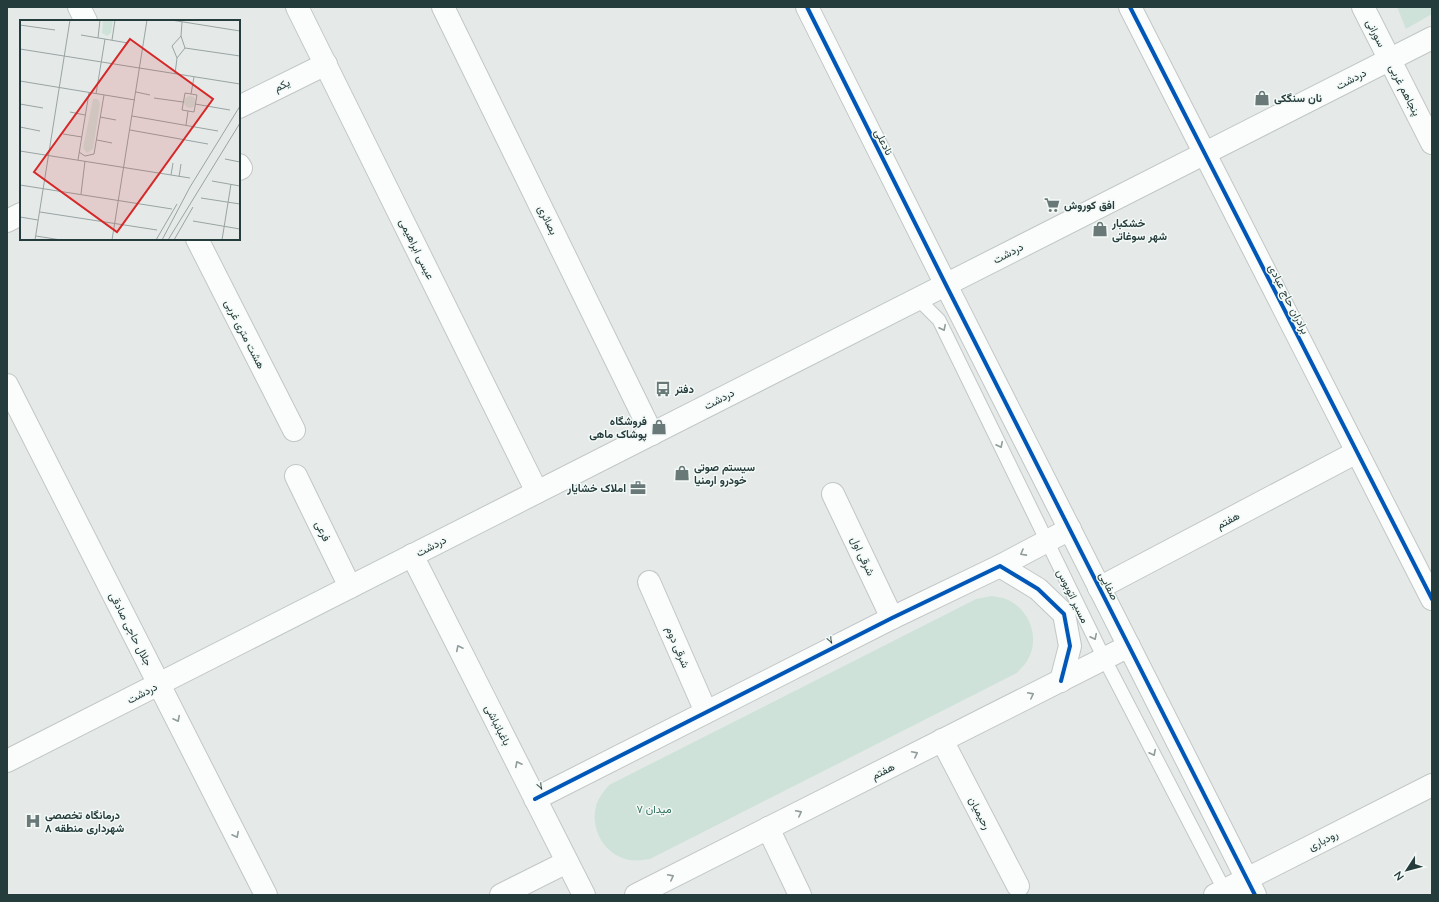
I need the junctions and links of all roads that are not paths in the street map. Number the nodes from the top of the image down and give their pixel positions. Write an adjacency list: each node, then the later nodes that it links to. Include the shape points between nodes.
1 (78, 7): 7 (street)
2 (297, 7): 10 (street, عیسی ابراهیمی)
3 (443, 7): 22 (street, بصائری)
4 (807, 7): 17 (street, نادعلی)
5 (1130, 7): 13 (street, برادران حاج عبادی)
6 (1363, 7): 9 (street, سورانی)
7 (85, 20)
8 (1432, 38): 9 (street, دردشت)
9 (1390, 59): 12 (street, پنجاهم غربی); 13 (street, دردشت)
10 (326, 64): 11 (street, یکم); 25 (street, عیسی ابراهیمی)
11 (240, 107)
12 (1432, 143)
13 (1205, 153): 17 (street, دردشت); 23 (street, برادران حاج عبادی)
14 (20, 214): 15 (street)
15 (7, 221)
16 (198, 240): 21 (street, هشت متری غربی)
17 (946, 285): 18 (street, دردشت); 27 (street, صفایی)
18 (918, 299): 22 (street, دردشت); 28 (lane, مسیر اتوبوس, one-way to 28, via 939,320)
19 (7, 385): 20 (street, جلال حاجی صادقی)
20 (12, 409): 39 (street, جلال حاجی صادقی)
21 (294, 430)
22 (652, 434): 25 (street, دردشت)
23 (1357, 452): 33 (street, هفتم); 34 (street, برادران حاج عبادی)
24 (296, 476): 32 (street, فرعی)
25 (537, 492): 29 (street, دردشت)
26 (833, 494): 35 (street, شرقی اول)
27 (1070, 529): 28 (street, ۷); 33 (street, صفایی)
28 (1046, 541): 30 (street, ۷, one-way to 30); 37 (lane, مسیر اتوبوس, one-way to 37)
29 (412, 555): 32 (street, دردشت); 44 (street, باغبانباشی, one-way to 29)
30 (1000, 566): 35 (street, ۷); 38 (street, via 1038,589 1064,614 1070,646)
31 (649, 582): 40 (street, شرقی دوم)
32 (350, 587): 39 (street, دردشت)
33 (1100, 588): 36 (street, صفایی)
34 (1432, 599)
35 (892, 618): 40 (street, ۷)
36 (1129, 646): 37 (street, هفتم); 48 (street, صفایی)
37 (1104, 658): 38 (street, هفتم); 49 (lane, مسیر اتوبوس, one-way to 49)
38 (1061, 681): 41 (street, هفتم, one-way to 38)
39 (159, 684): 42 (street, دردشت); 50 (street, جلال حاجی صادقی, one-way to 50)
40 (706, 712): 44 (street, ۷)
41 (942, 740): 45 (street, هفتم, one-way to 41); 47 (street, رحیمیان)
42 (7, 761)
43 (1432, 785): 48 (street, رودباری)
44 (535, 798): 46 (street, باغبانباشی)
45 (768, 828): 53 (street, هفتم, one-way to 45); 54 (street)
46 (568, 862): 51 (street); 52 (street, باغبانباشی)
47 (1018, 886)
48 (1251, 887): 49 (street, رودباری)
49 (1222, 893)
50 (266, 895)
51 (501, 895)
52 (584, 895)
53 (636, 895)
54 (800, 895)

